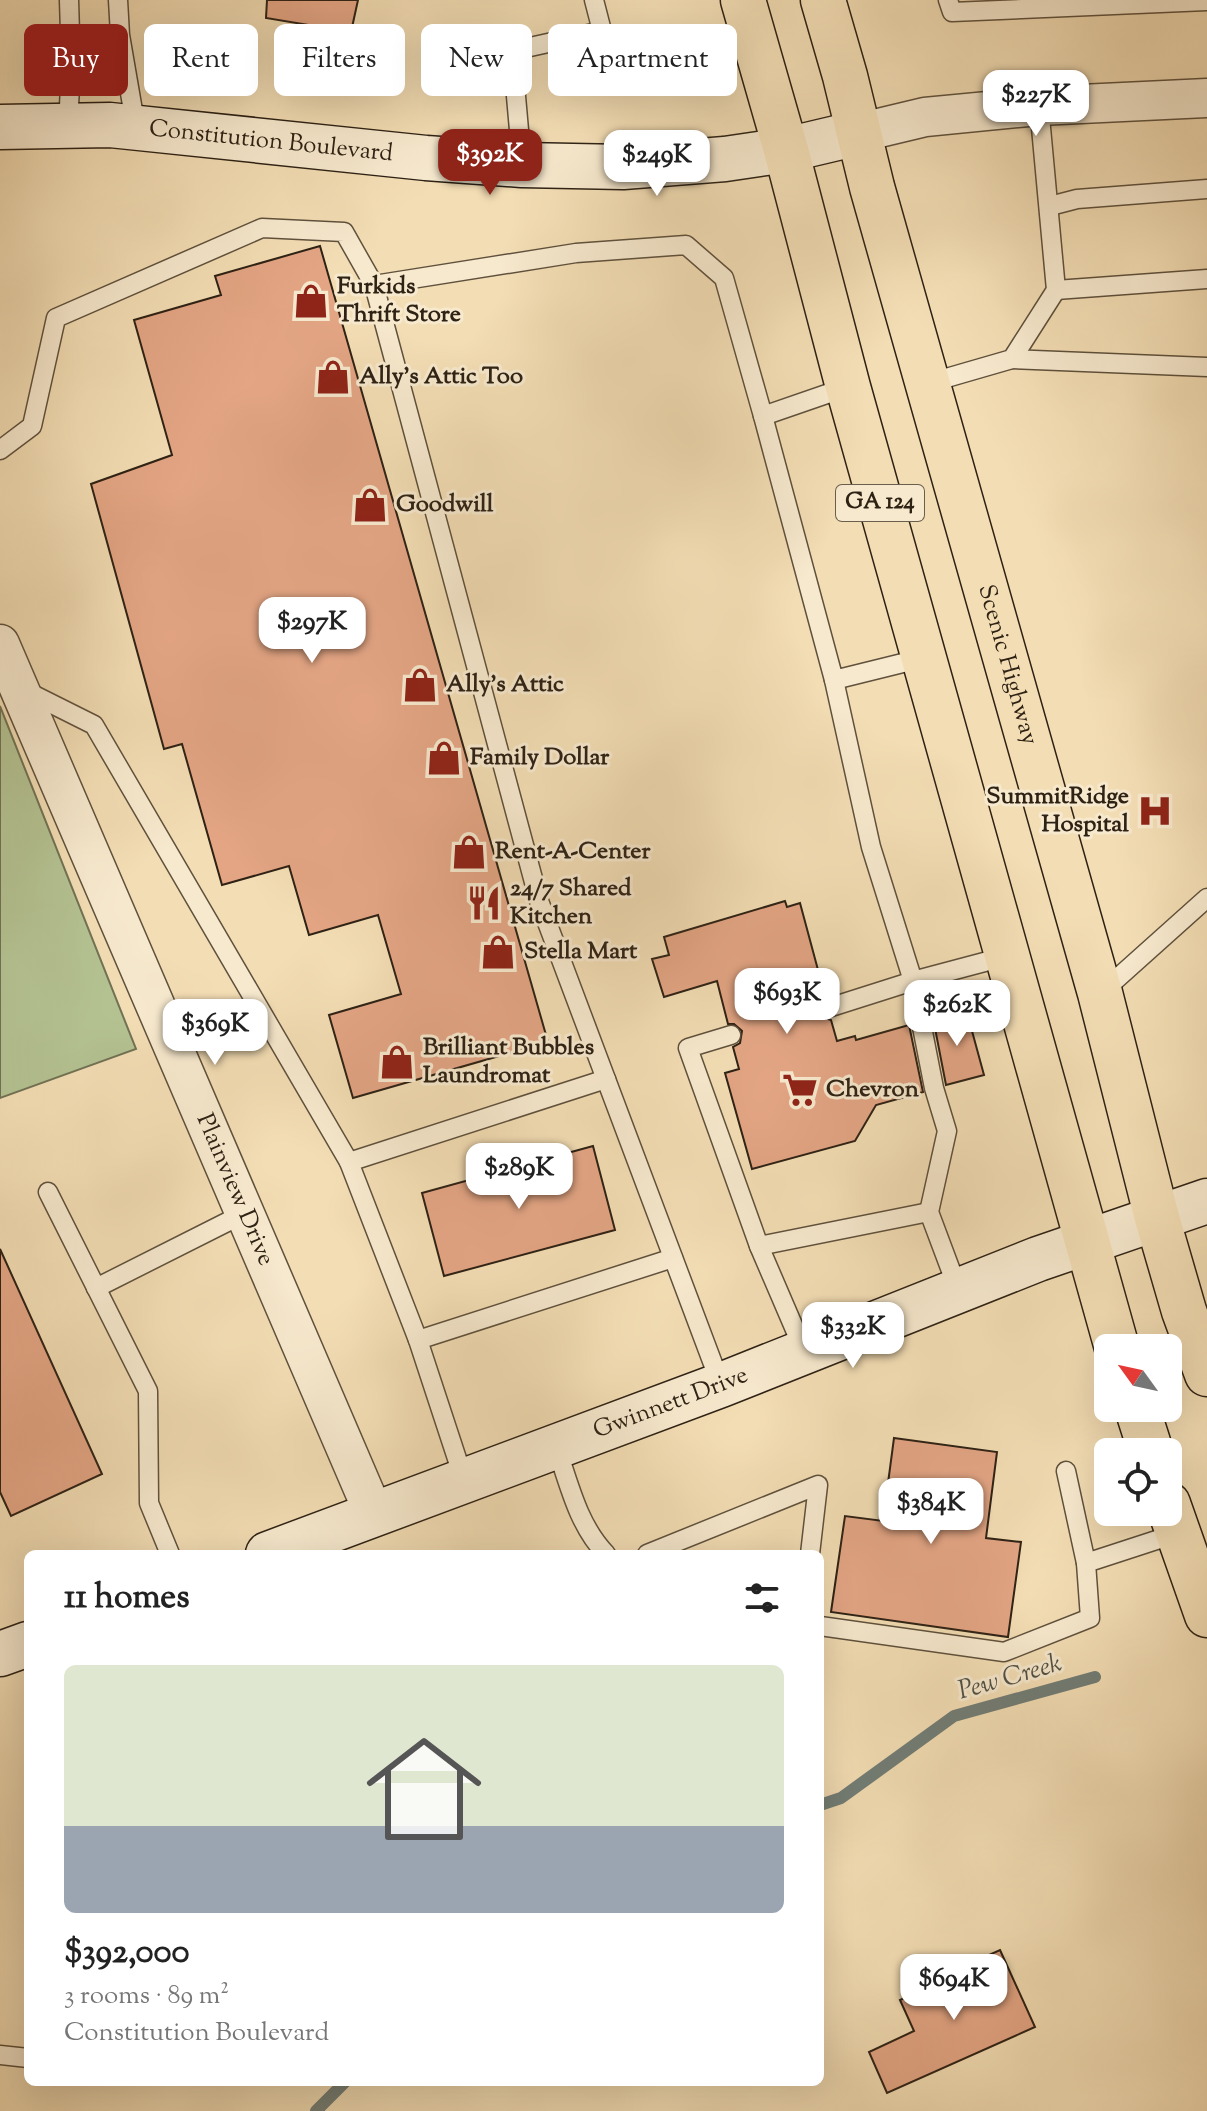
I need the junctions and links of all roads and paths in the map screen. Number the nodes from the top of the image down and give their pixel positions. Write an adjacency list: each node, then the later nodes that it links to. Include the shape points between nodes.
1 (69, 0): 10 (lane)
2 (118, 0): 12 (lane)
3 (594, 0): 15 (lane, via 602,31 512,51)
4 (743, 0): 14 (highway, GA 124)
5 (823, 0): 13 (highway, Scenic Highway / GA 124)
6 (948, 0): 7 (lane, via 952,12)
7 (1207, 1)
8 (1207, 98): 9 (street, Constitution Boulevard)
9 (1039, 106): 13 (street, Constitution Boulevard, via 925,117); 17 (lane)
10 (68, 126): 11 (street, Constitution Boulevard); 12 (street, Constitution Boulevard)
11 (0, 127)
12 (136, 128): 15 (street, Constitution Boulevard)
13 (858, 133): 14 (street, Constitution Boulevard); 23 (highway, Scenic Highway / GA 124)
14 (786, 150): 15 (street, Constitution Boulevard, via 623,167); 24 (highway, GA 124)
15 (522, 165)
16 (1207, 189): 17 (lane, via 1077,199)
17 (1050, 206): 20 (lane)
18 (1207, 279): 20 (lane)
19 (374, 285): 25 (lane, via 576,253 686,245 724,278); 26 (lane, via 344,232 262,228 56,318 32,426); 37 (lane, via 539,901)
20 (1056, 290): 21 (lane)
21 (1012, 359): 22 (lane); 23 (lane)
22 (1207, 367)
23 (929, 383): 34 (highway, Scenic Highway / GA 124)
24 (848, 387): 25 (lane); 28 (highway, GA 124)
25 (763, 416): 29 (lane)
26 (0, 450)
27 (0, 644): 30 (street, Plainview Drive)
28 (923, 658): 29 (lane); 32 (highway, GA 124)
29 (834, 680): 33 (lane, via 871,847)
30 (18, 687): 38 (lane, via 94,725); 42 (street, Plainview Drive)
31 (1207, 898): 34 (lane)
32 (1008, 956): 33 (lane); 44 (highway, GA 124)
33 (913, 981): 35 (lane); 41 (lane, via 947,1131)
34 (1100, 993): 43 (highway, Scenic Highway / GA 124)
35 (828, 1008)
36 (731, 1035): 45 (lane, via 688,1048)
37 (606, 1079): 38 (lane); 46 (lane)
38 (349, 1162): 50 (lane)
39 (48, 1192): 47 (lane)
40 (1207, 1201): 43 (street, Gwinnett Drive)
41 (929, 1212): 45 (lane); 48 (lane)
42 (245, 1213): 47 (lane); 57 (street, Plainview Drive)
43 (1157, 1218): 44 (street, Gwinnett Drive); 52 (highway, Scenic Highway / GA 124)
44 (1087, 1241): 48 (street, Gwinnett Drive); 49 (highway, GA 124)
45 (759, 1246): 51 (lane)
46 (673, 1258): 50 (lane); 53 (lane)
47 (96, 1288): 60 (lane, via 148,1391 149,1503)
48 (959, 1292): 51 (street, Gwinnett Drive)
49 (1113, 1334)
50 (418, 1340): 56 (lane)
51 (805, 1353): 53 (street, Gwinnett Drive)
52 (1207, 1374)
53 (721, 1385): 54 (street, Gwinnett Drive)
54 (556, 1446): 56 (street, Gwinnett Drive); 62 (lane, via 580,1515)
55 (1066, 1471): 65 (lane)
56 (464, 1480): 57 (street, Gwinnett Drive)
57 (374, 1514): 61 (street, Gwinnett Drive)
58 (1158, 1526): 65 (lane)
59 (1176, 1526): 66 (highway)
60 (168, 1550)
61 (279, 1550)
62 (602, 1550)
63 (657, 1550): 64 (lane, via 818,1485)
64 (810, 1550)
65 (1086, 1563): 67 (lane, via 1090,1618 1004,1652)
66 (1207, 1615)
67 (824, 1627)
68 (24, 1645): 69 (street)
69 (0, 1654)
70 (0, 2055): 71 (lane)
71 (24, 2058)

